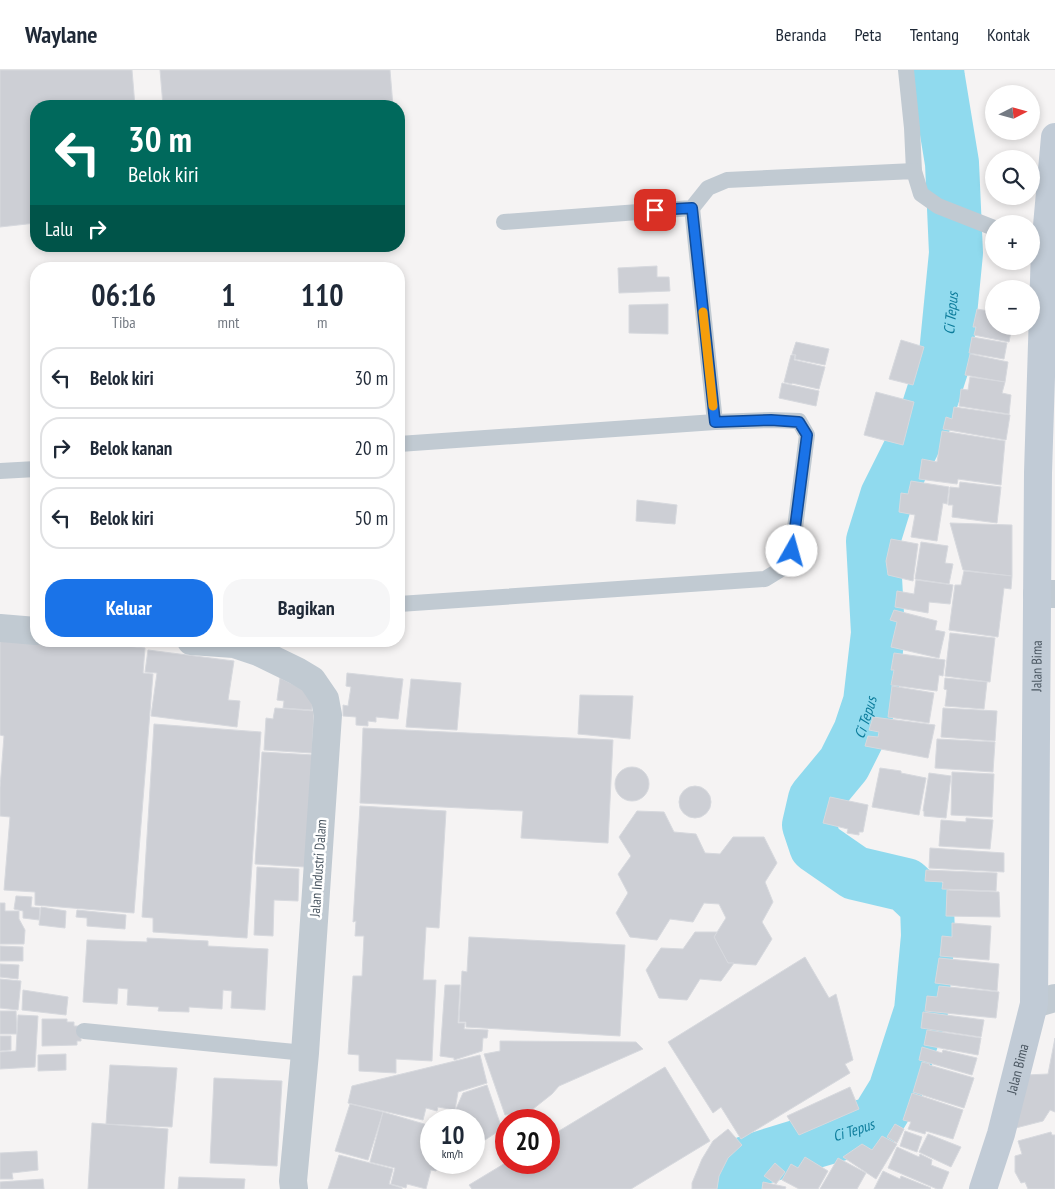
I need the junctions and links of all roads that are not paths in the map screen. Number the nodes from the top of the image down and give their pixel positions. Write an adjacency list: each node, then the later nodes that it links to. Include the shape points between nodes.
1 (906, 70): 3 (lane)
2 (1055, 137): 7 (street, Jalan Bima)
3 (914, 171): 4 (lane, via 727,180 708,188); 6 (lane, via 921,194 938,206)
4 (692, 208): 5 (lane); 9 (lane)
5 (504, 222)
6 (985, 224)
7 (1040, 233)
8 (1038, 270): 13 (street, Jalan Bima, via 1038,473)
9 (715, 422): 10 (lane); 14 (lane, via 799,422 807,435 792,551 783,568 764,578)
10 (405, 444)
11 (30, 470): 12 (lane)
12 (0, 472)
13 (1046, 594): 18 (street, Jalan Bima)
14 (405, 604)
15 (0, 628): 16 (street)
16 (30, 630)
17 (243, 647): 20 (street, Jalan Industri Dalam, via 312,680 324,699 328,715)
18 (1045, 1001): 22 (street, Jalan Bima)
19 (84, 1031): 20 (lane)
20 (305, 1053): 21 (street, Jalan Industri Dalam)
21 (294, 1189)
22 (983, 1189)

